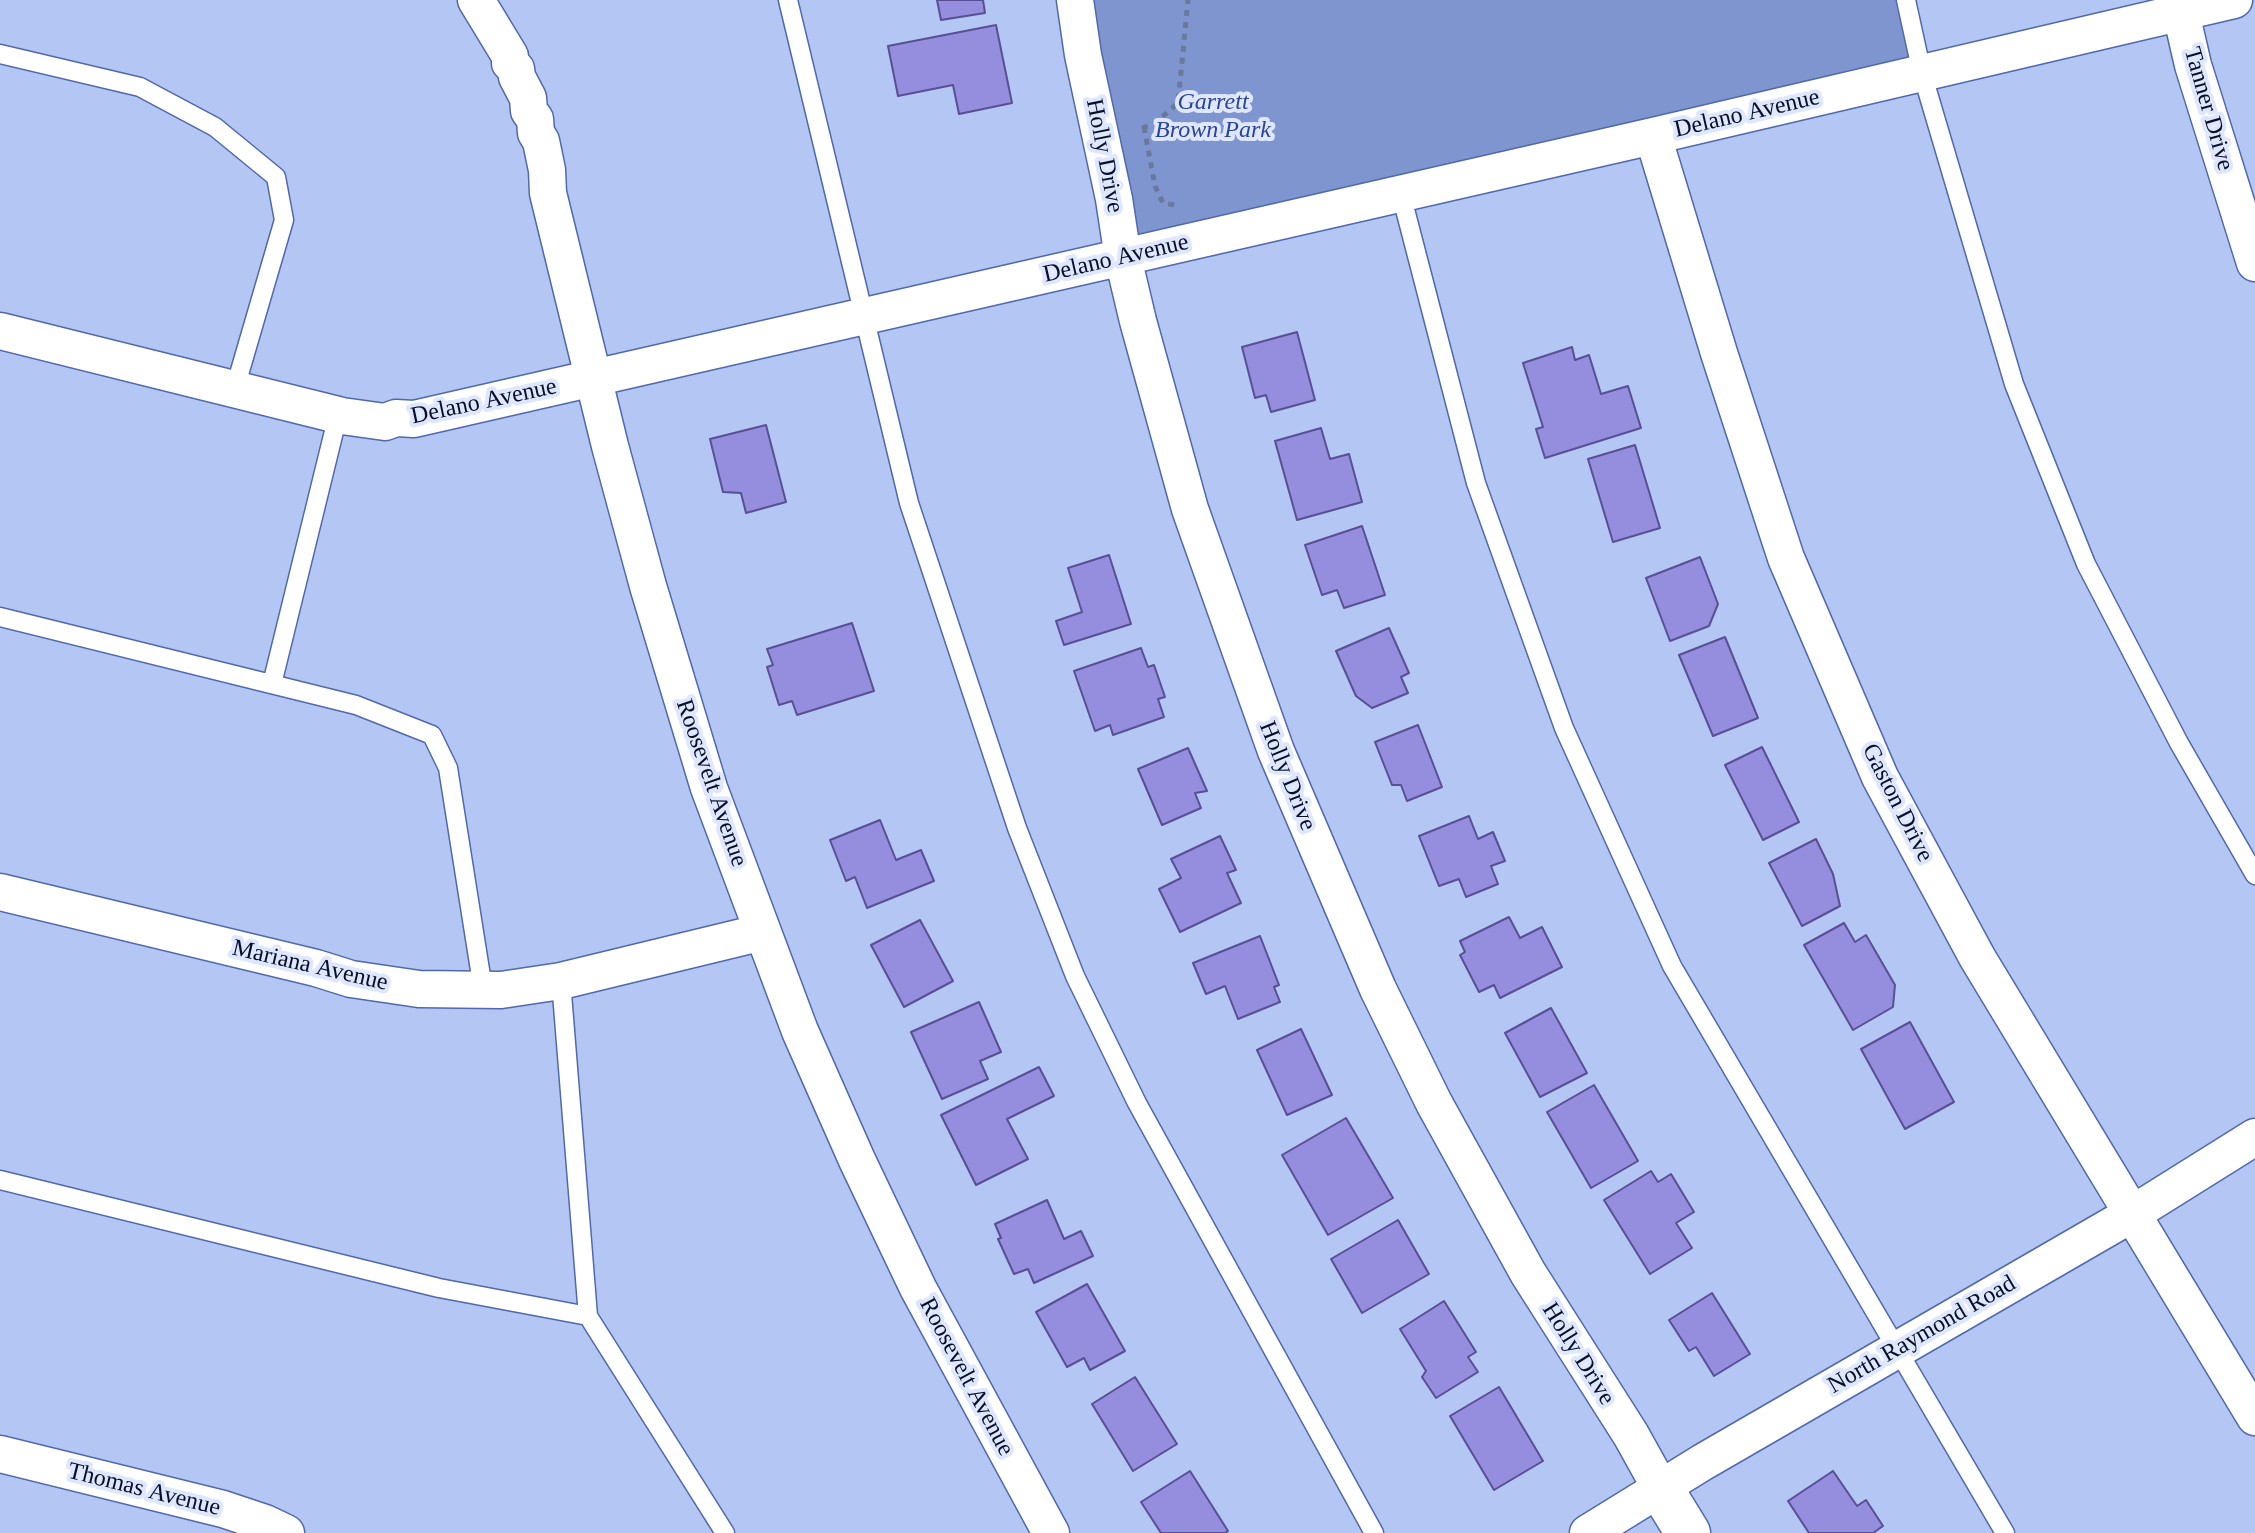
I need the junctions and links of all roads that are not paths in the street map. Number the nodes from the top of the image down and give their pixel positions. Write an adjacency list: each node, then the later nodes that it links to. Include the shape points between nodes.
1 (476, 0): 15 (street, Roosevelt Avenue, via 510,56 535,119)
2 (788, 0): 13 (lane)
3 (1075, 0): 11 (street, Holly Drive)
4 (1906, 0): 8 (lane)
5 (2234, 0): 6 (street, Delano Avenue)
6 (2180, 6): 8 (street, Delano Avenue); 12 (street, Tanner Drive, via 2193,65)
7 (0, 54): 16 (lane, via 140,87 215,127 276,177 284,220)
8 (1922, 73): 9 (street, Delano Avenue); 20 (lane, via 2014,384 2086,564)
9 (1653, 136): 10 (street, Delano Avenue); 27 (street, Gaston Drive, via 1786,558 1880,777 1977,957)
10 (1401, 194): 11 (street, Delano Avenue); 29 (lane, via 1476,483 1564,728 1672,966)
11 (1123, 258): 13 (street, Delano Avenue); 32 (street, Holly Drive, via 1190,509 1276,751 1351,930 1495,1216)
12 (2255, 263)
13 (863, 316): 15 (street, Delano Avenue); 36 (lane, via 909,503 1017,828 1075,976 1137,1103)
14 (0, 331): 16 (street, Delano Avenue)
15 (593, 378): 17 (street, Delano Avenue, via 414,419 385,422); 22 (street, Roosevelt Avenue, via 687,721)
16 (235, 388): 17 (street, Delano Avenue)
17 (338, 415): 19 (lane)
18 (0, 617): 19 (lane)
19 (272, 684): 24 (lane, via 356,705 432,735 448,768)
20 (2255, 875)
21 (0, 892): 24 (street, Mariana Avenue, via 368,983)
22 (763, 932): 23 (street, Mariana Avenue); 35 (street, Roosevelt Avenue, via 857,1160 951,1352)
23 (561, 981): 24 (street, Mariana Avenue); 28 (lane)
24 (483, 989)
25 (2255, 1137): 27 (street, North Raymond Road)
26 (0, 1180): 28 (lane, via 439,1288)
27 (2132, 1214): 29 (street, North Raymond Road); 30 (street, Gaston Drive)
28 (588, 1316): 34 (lane)
29 (1898, 1349): 32 (street, North Raymond Road); 39 (lane)
30 (2255, 1417)
31 (0, 1454): 33 (street, Thomas Avenue, via 223,1509)
32 (1661, 1489): 37 (street, North Raymond Road); 38 (street)
33 (286, 1533)
34 (725, 1533)
35 (1051, 1533)
36 (1374, 1533)
37 (1588, 1533)
38 (1688, 1533)
39 (2005, 1533)

